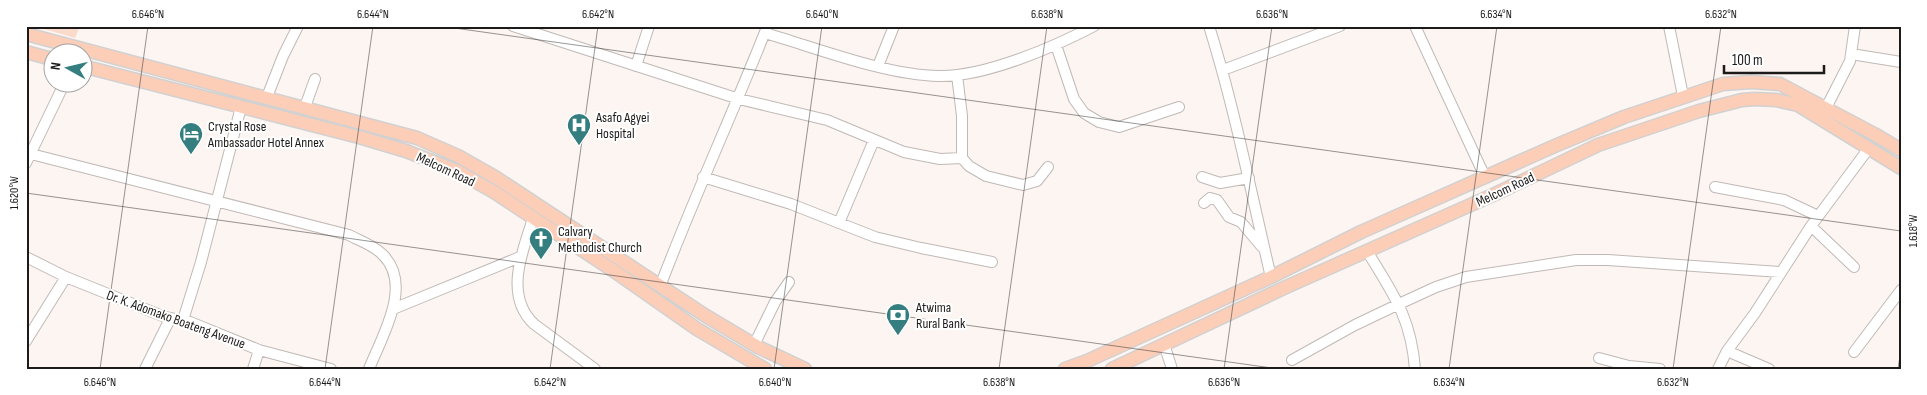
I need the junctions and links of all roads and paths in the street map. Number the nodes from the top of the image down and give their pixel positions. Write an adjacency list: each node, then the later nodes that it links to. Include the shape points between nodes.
1 (298, 26): 26 (street)
2 (513, 26): 18 (street)
3 (649, 26): 18 (street)
4 (894, 26): 19 (street)
5 (1094, 26): 13 (street)
6 (1209, 26): 21 (street)
7 (1340, 26): 21 (street)
8 (1669, 26): 25 (street)
9 (1854, 26): 15 (street)
10 (1419, 27): 42 (street)
11 (766, 30): 19 (street); 27 (street)
12 (26, 34): 26 (main road)
13 (1056, 45): 22 (street); 30 (street, via 1074,99 1084,113 1099,122 1119,127)
14 (26, 52): 16 (main road)
15 (1851, 54): 17 (street); 32 (street, via 1846,71)
16 (42, 56)
17 (1901, 62)
18 (636, 66): 27 (street)
19 (878, 66): 22 (street, via 909,73)
20 (92, 69): 28 (main road, Melcom Road)
21 (1223, 70): 43 (street)
22 (957, 75): 37 (street, via 962,116)
23 (315, 78): 29 (street)
24 (60, 92): 36 (street)
25 (1684, 96): 32 (main road, via 1723,84 1780,84); 42 (main road, via 1624,117)
26 (267, 98): 29 (main road); 31 (main road)
27 (739, 99): 33 (street, via 827,120); 40 (street)
28 (241, 107): 31 (main road, Melcom Road); 46 (street)
29 (305, 107): 62 (main road, via 417,138 458,156)
30 (1179, 107)
31 (262, 112): 49 (main road, Melcom Road, via 406,151 457,172)
32 (1823, 113): 34 (main road, Melcom Road); 35 (main road, via 1876,135); 45 (main road, Melcom Road, via 1787,102 1755,99 1726,104 1598,145)
33 (874, 140): 37 (street, via 927,158); 50 (street)
34 (1870, 148): 39 (main road, Melcom Road); 48 (street)
35 (1901, 150)
36 (29, 158): 46 (street)
37 (962, 158): 38 (street, via 986,176 1023,185 1036,181)
38 (1048, 167)
39 (1901, 168)
40 (704, 177): 50 (street, via 791,204); 62 (street)
41 (1202, 177): 43 (street, via 1220,183)
42 (1485, 177): 45 (main road); 60 (main road, via 1361,232)
43 (1249, 178): 52 (street)
44 (1715, 187): 48 (street, via 1784,200)
45 (1493, 195): 53 (main road, Melcom Road)
46 (217, 201): 66 (street, via 349,235 369,245 383,255 396,277); 68 (street)
47 (1204, 204): 52 (street, via 1210,198 1217,200 1229,218 1241,222)
48 (1818, 216): 51 (street)
49 (533, 219): 55 (street); 64 (main road, Melcom Road)
50 (839, 223): 56 (street, via 898,243)
51 (1811, 226): 57 (street); 58 (street)
52 (1264, 250): 60 (street)
53 (1367, 251): 65 (street); 70 (main road, Melcom Road)
54 (26, 257): 59 (street, Dr. K. Adomako Boateng Avenue)
55 (520, 257): 66 (street); 82 (street, via 517,288 525,316)
56 (992, 262)
57 (1854, 267)
58 (1781, 272): 65 (street, via 1576,260 1466,277); 73 (street)
59 (66, 277): 67 (street, Dr. K. Adomako Boateng Avenue); 69 (street)
60 (1271, 277): 85 (main road)
61 (789, 282): 71 (street, via 775,302)
62 (661, 284): 64 (main road); 71 (main road)
63 (1901, 290): 74 (street)
64 (651, 297): 77 (main road, Melcom Road)
65 (1399, 304): 76 (street); 88 (street, via 1413,344)
66 (393, 309): 81 (street)
67 (170, 319): 68 (street, Dr. K. Adomako Boateng Avenue); 78 (street)
68 (183, 320): 72 (street, Dr. K. Adomako Boateng Avenue)
69 (26, 341)
70 (1164, 344): 86 (main road, Melcom Road); 87 (street)
71 (754, 345): 84 (main road)
72 (259, 350): 79 (street); 80 (street, Dr. K. Adomako Boateng Avenue)
73 (1727, 351): 90 (street); 91 (street)
74 (1854, 352)
75 (1599, 358): 89 (street, via 1629,366)
76 (1292, 360)
77 (746, 364): 83 (main road, Melcom Road)
78 (145, 369)
79 (253, 369)
80 (331, 369)
81 (369, 369)
82 (596, 369)
83 (766, 369)
84 (804, 369)
85 (1065, 369)
86 (1112, 369)
87 (1172, 369)
88 (1415, 369)
89 (1660, 369)
90 (1718, 369)
91 (1769, 369)

